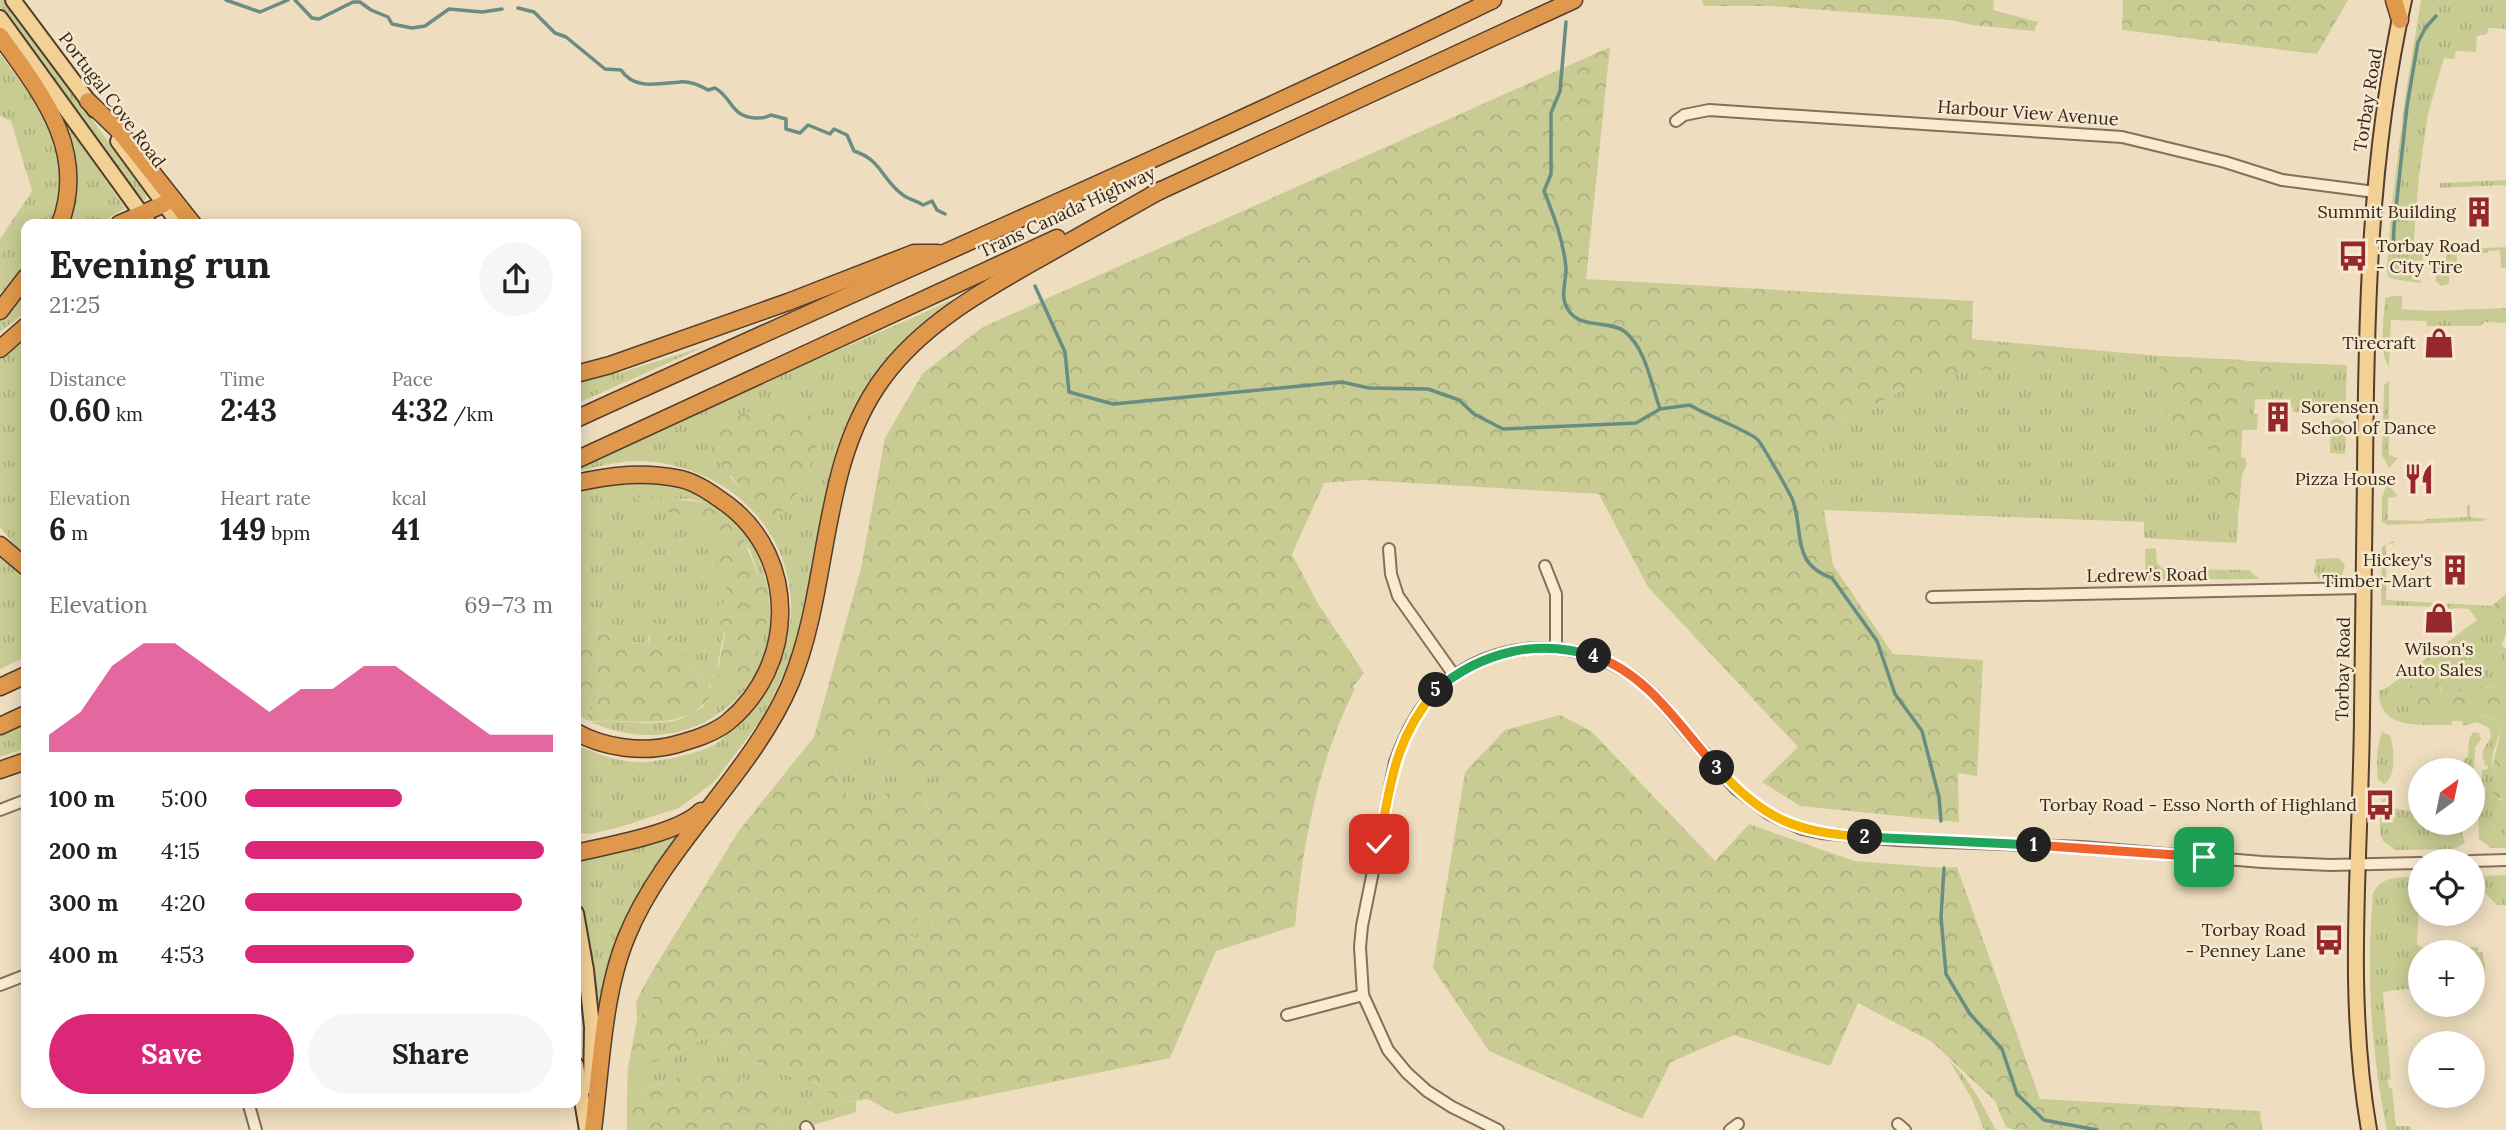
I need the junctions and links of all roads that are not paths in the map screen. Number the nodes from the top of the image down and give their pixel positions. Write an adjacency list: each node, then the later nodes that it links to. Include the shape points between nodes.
1 (13, 0): 9 (main road, Portugal Cove Road)
2 (1493, 0): 18 (highway, Trans Canada Highway)
3 (1574, 0): 11 (highway, Trans Canada Highway)
4 (2394, 0): 7 (highway)
5 (2404, 0): 7 (main road, Torbay Road)
6 (0, 18): 15 (main road)
7 (2400, 20): 12 (main road, Torbay Road)
8 (0, 36): 14 (highway, via 40,92 60,131 69,188)
9 (88, 102): 13 (main road, Portugal Cove Road); 17 (highway, via 120,132)
10 (1676, 121): 12 (street, Harbour View Avenue, via 1684,114 1709,110 2122,137 2282,180)
11 (1161, 190): 25 (highway, Trans Canada Highway); 42 (highway, via 961,305 910,345 882,379 859,419 843,464 792,681 770,724)
12 (2375, 192): 31 (main road, Torbay Road, via 2366,350)
13 (164, 204): 15 (highway); 16 (main road, Portugal Cove Road)
14 (62, 219)
15 (146, 219)
16 (175, 219)
17 (189, 219)
18 (944, 254): 23 (highway, via 914,253 763,311); 24 (highway, Trans Canada Highway)
19 (21, 284): 20 (highway)
20 (0, 311)
21 (21, 330): 22 (highway)
22 (0, 349)
23 (581, 373)
24 (581, 417)
25 (581, 458)
26 (581, 482): 39 (highway, via 647,474 684,480 714,494 742,516 763,544 776,572 781,600 780,630 771,665 751,699 726,724 658,749 617,747)
27 (0, 545): 29 (highway)
28 (1389, 550): 34 (street, via 1398,596)
29 (21, 563)
30 (1545, 566): 33 (street, via 1556,594)
31 (2363, 588): 32 (street, Ledrew's Road); 49 (main road, Torbay Road)
32 (1932, 597)
33 (1556, 647): 34 (street, via 1513,650); 49 (street, via 1599,658 1636,678 1736,789 1769,814 1802,829)
34 (1454, 675): 53 (street, via 1422,708 1395,762 1362,926)
35 (21, 677): 36 (highway)
36 (0, 687)
37 (21, 716): 38 (highway)
38 (0, 726)
39 (581, 734)
40 (21, 763): 41 (highway)
41 (0, 770)
42 (726, 785): 45 (highway, via 692,820); 58 (highway, via 654,885 627,934 613,977)
43 (21, 802): 44 (street)
44 (0, 810)
45 (581, 852)
46 (2506, 860): 47 (street)
47 (2485, 861)
48 (2408, 863): 49 (street)
49 (2356, 865): 60 (main road, Torbay Road, via 2355,975)
50 (581, 942): 58 (main road, via 592,1027)
51 (21, 977): 52 (street)
52 (0, 985)
53 (1363, 995): 54 (street); 59 (street, via 1388,1050 1407,1073 1452,1107)
54 (1287, 1015)
55 (581, 1087): 58 (main road)
56 (250, 1108): 57 (street)
57 (256, 1130)
58 (591, 1130)
59 (1498, 1130)
60 (2369, 1130)

